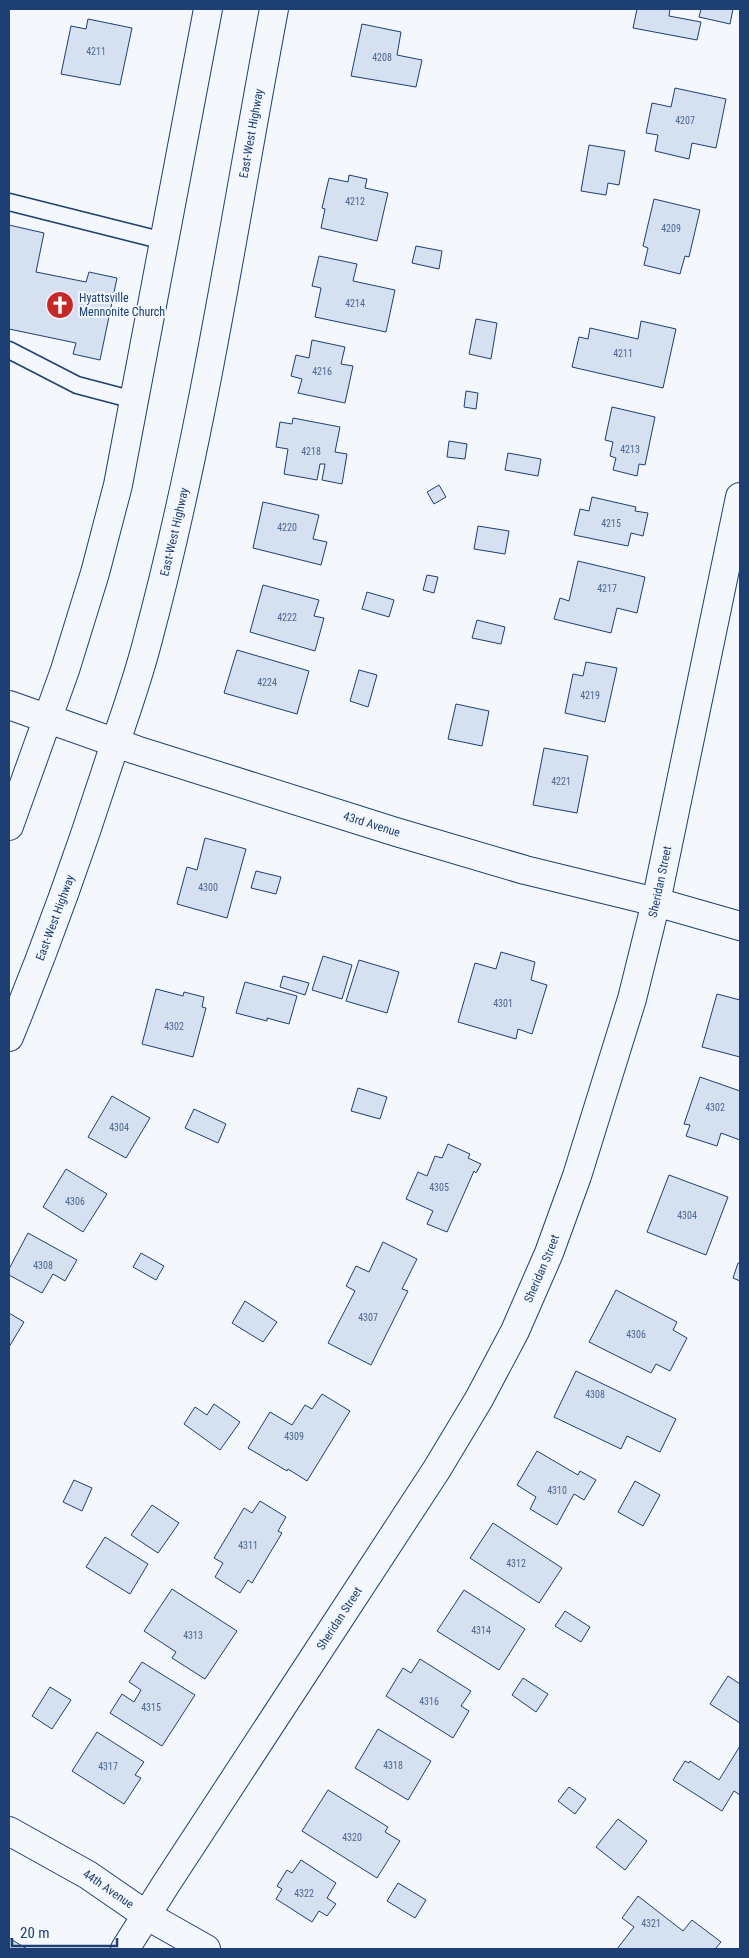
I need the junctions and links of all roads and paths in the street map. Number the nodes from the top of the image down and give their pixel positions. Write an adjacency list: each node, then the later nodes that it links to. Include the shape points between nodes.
1 (208, 9): 4 (street)
2 (274, 9): 10 (street, East-West Highway, via 187,477 147,644)
3 (9, 202): 4 (lane)
4 (164, 241): 6 (street)
5 (9, 350): 6 (lane, via 77,385)
6 (134, 400): 9 (street, via 118,485 96,573)
7 (740, 497): 12 (street, Sheridan Street)
8 (9, 706): 9 (street, 43rd Avenue)
9 (48, 720): 10 (street, 43rd Avenue); 11 (street)
10 (116, 743): 12 (street, 43rd Avenue, via 405,835 525,870); 14 (street, East-West Highway, via 49,937)
11 (9, 826)
12 (656, 902): 13 (street, 43rd Avenue); 16 (street, Sheridan Street, via 632,998 578,1176 515,1331 437,1469)
13 (740, 926)
14 (9, 1037)
15 (9, 1831): 16 (street, 44th Avenue, via 88,1875)
16 (146, 1915): 17 (street, Sheridan Street); 18 (street, 44th Avenue)
17 (125, 1949)
18 (206, 1949)

